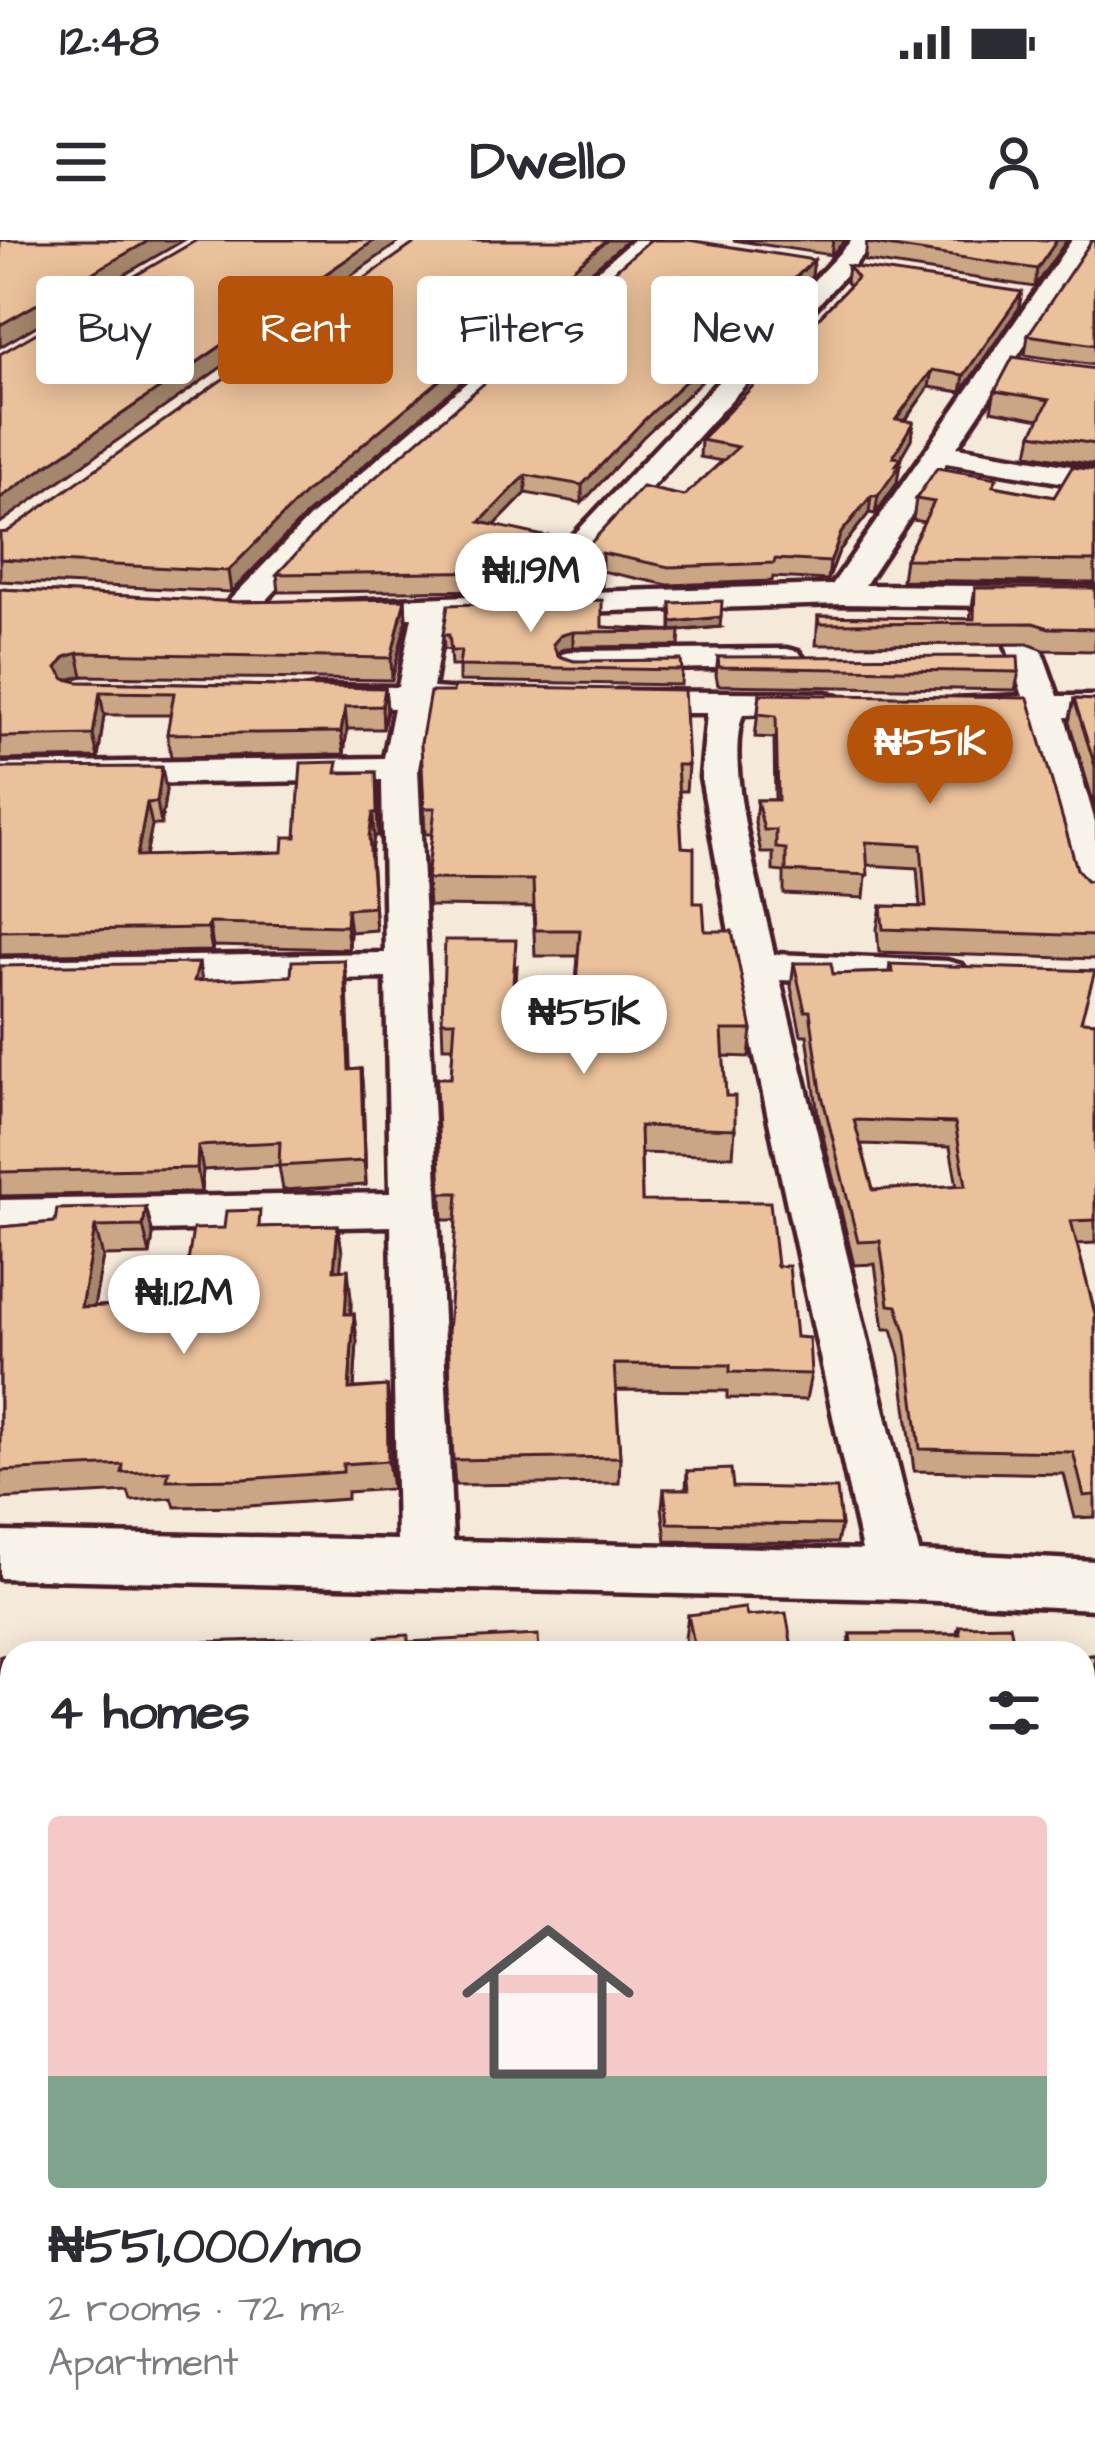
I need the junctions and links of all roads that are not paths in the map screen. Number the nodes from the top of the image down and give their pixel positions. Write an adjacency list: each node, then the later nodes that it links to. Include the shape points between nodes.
1 (647, 240): 11 (street, via 229,609)
2 (865, 240): 10 (street)
3 (1084, 240): 4 (street, via 1012,365)
4 (940, 453): 5 (street); 6 (street)
5 (1095, 479)
6 (842, 594): 7 (street); 9 (street)
7 (1006, 596): 8 (street); 15 (street)
8 (1095, 597)
9 (733, 599): 10 (street); 12 (street)
10 (525, 606): 11 (street)
11 (430, 608): 18 (street)
12 (744, 657): 13 (street); 16 (street)
13 (830, 659)
14 (983, 659): 15 (street)
15 (1028, 659): 24 (street)
16 (574, 661)
17 (272, 695): 18 (street)
18 (413, 698): 19 (street); 26 (street)
19 (526, 700)
20 (571, 701): 21 (street)
21 (729, 703): 22 (street); 30 (street, via 719,777)
22 (864, 705)
23 (932, 706): 24 (street)
24 (1044, 707): 25 (street); 28 (street)
25 (1095, 707)
26 (400, 769): 27 (street); 29 (street)
27 (0, 775)
28 (1094, 880)
29 (407, 965): 31 (street); 33 (street)
30 (756, 965): 32 (street); 37 (street)
31 (0, 972)
32 (990, 975)
33 (414, 1209): 34 (street); 36 (street)
34 (0, 1217)
35 (0, 1555): 36 (street)
36 (426, 1566): 37 (street)
37 (896, 1575): 38 (street)
38 (1095, 1585)

